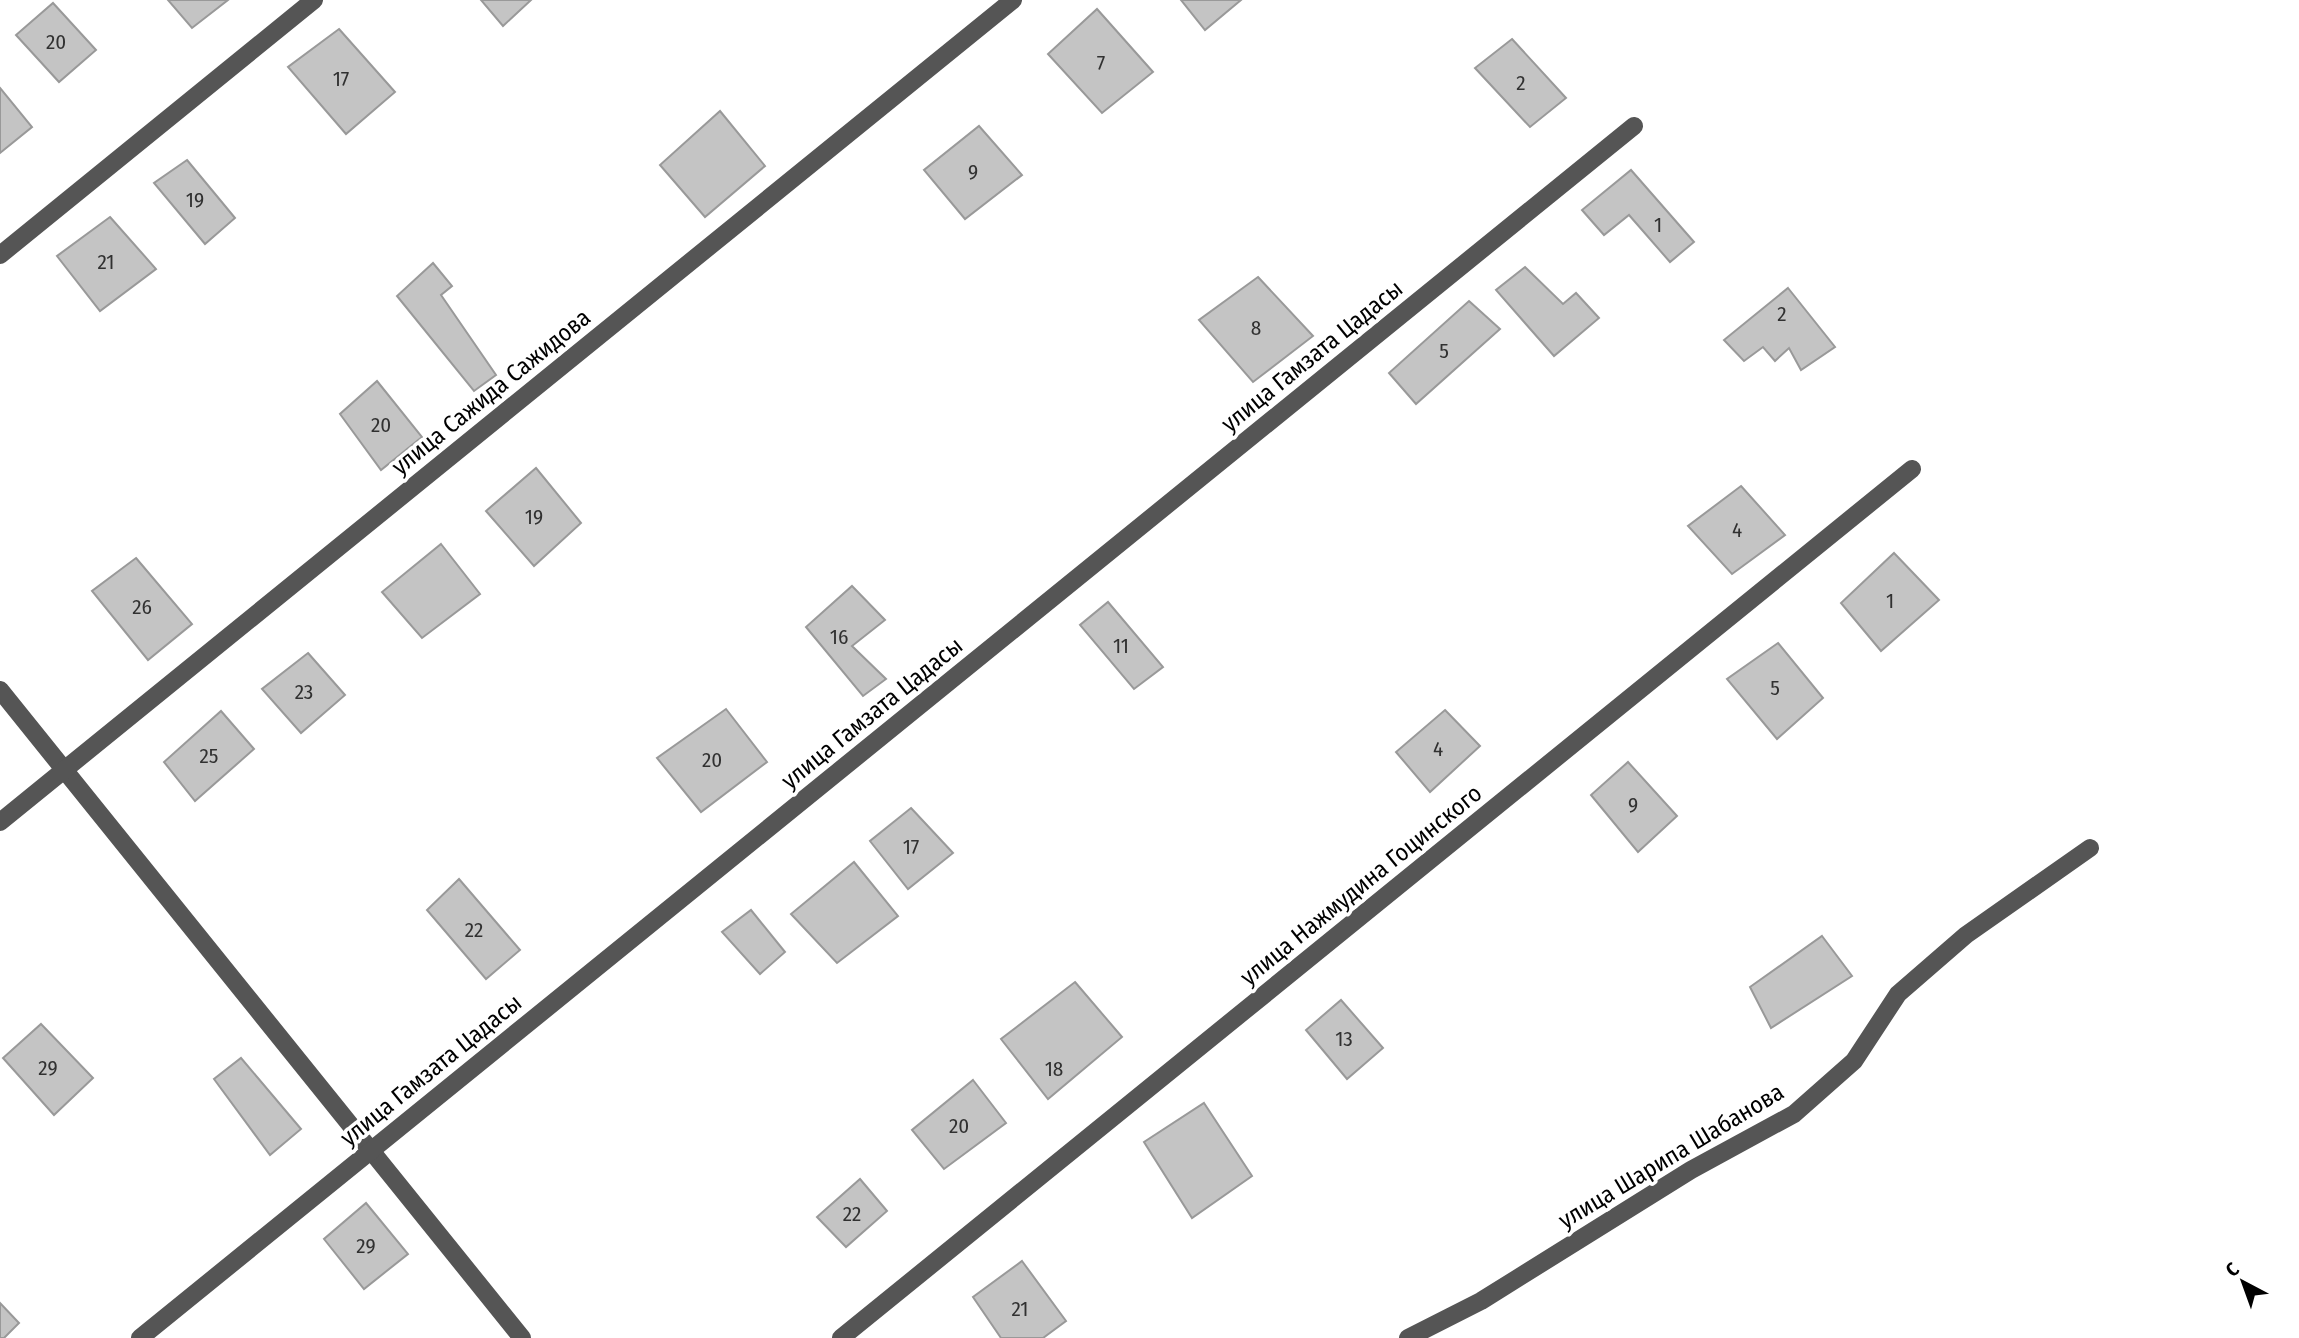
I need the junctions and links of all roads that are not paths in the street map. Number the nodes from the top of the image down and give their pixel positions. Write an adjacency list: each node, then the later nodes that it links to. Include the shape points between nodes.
1 (314, 0): 4 (street)
2 (1013, 0): 7 (street, улица Сажида Сажидова)
3 (1634, 126): 10 (street, улица Гамзата Цадасы)
4 (0, 255)
5 (1912, 469): 13 (street, улица Нажмудина Гоцинского)
6 (0, 690): 7 (street)
7 (64, 770): 8 (street, улица Сажида Сажидова); 10 (street)
8 (0, 822)
9 (2090, 848): 14 (street, улица Шарипа Шабанова, via 1966,935 1898,994 1854,1061 1794,1114 1691,1170 1481,1301)
10 (371, 1151): 11 (street, улица Гамзата Цадасы); 12 (street)
11 (140, 1338)
12 (522, 1338)
13 (841, 1338)
14 (1408, 1338)

